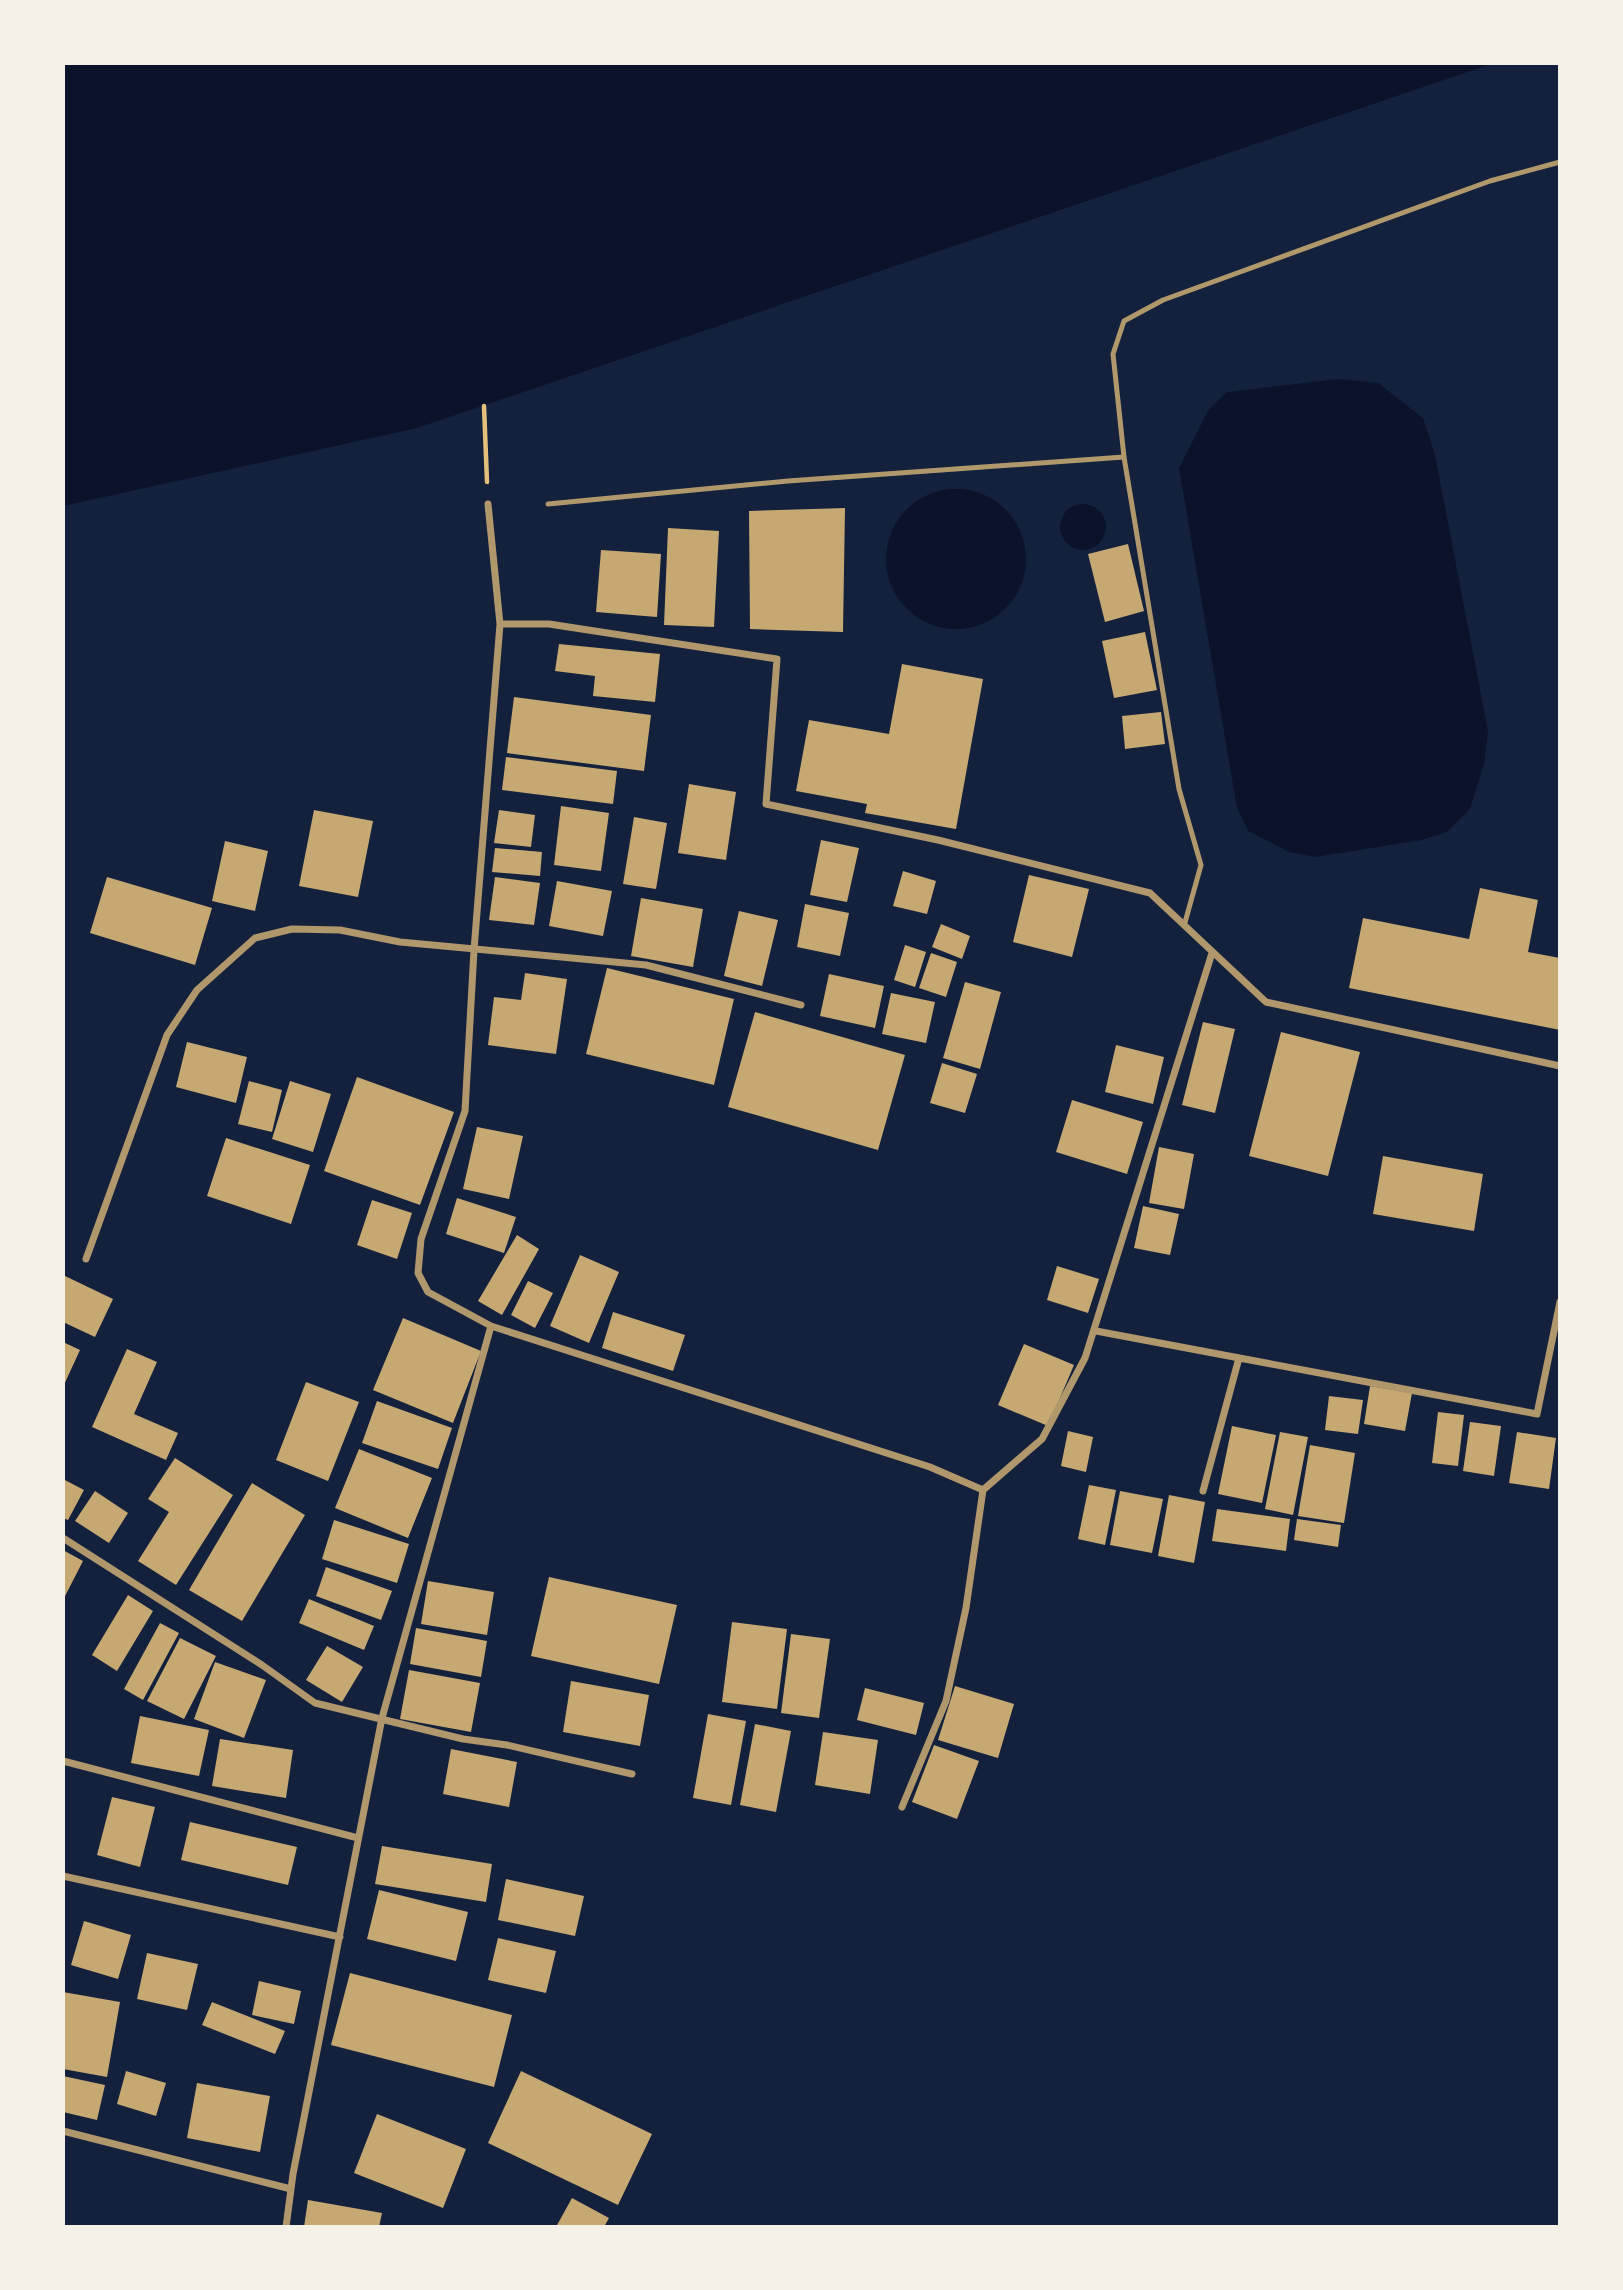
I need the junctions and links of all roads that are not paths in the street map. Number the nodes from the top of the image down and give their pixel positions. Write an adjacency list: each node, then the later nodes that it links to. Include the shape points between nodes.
1 (1560, 162): 2 (lane, via 1490,181 1163,300 1124,321 1113,354)
2 (1124, 457): 3 (lane); 6 (lane, via 1179,789 1201,865)
3 (548, 503)
4 (488, 504): 5 (street)
5 (500, 624): 6 (street, via 549,624 777,659 766,804 938,840 1150,893); 7 (street)
6 (1184, 926): 8 (street)
7 (474, 950): 9 (street, via 646,965); 11 (street, via 340,930 292,929 255,938 197,990 167,1035); 13 (street, via 465,1111 421,1240 418,1273 428,1292)
8 (1212, 953): 10 (street, via 1266,1002); 14 (street)
9 (801, 1005)
10 (1560, 1066)
11 (86, 1259)
12 (1560, 1302): 15 (street, via 1537,1414)
13 (491, 1326): 16 (street, via 930,1467); 19 (street)
14 (1096, 1331): 15 (street); 16 (street, via 1042,1439)
15 (1240, 1358): 17 (street)
16 (983, 1490): 22 (street, via 966,1608 946,1701)
17 (1203, 1491)
18 (63, 1538): 19 (street, via 315,1703)
19 (382, 1718): 21 (street); 23 (street)
20 (63, 1761): 23 (street)
21 (632, 1774)
22 (902, 1807)
23 (358, 1838): 25 (street)
24 (63, 1876): 25 (street)
25 (340, 1937): 27 (street)
26 (63, 2131): 27 (street)
27 (291, 2189): 28 (street)
28 (286, 2227)

